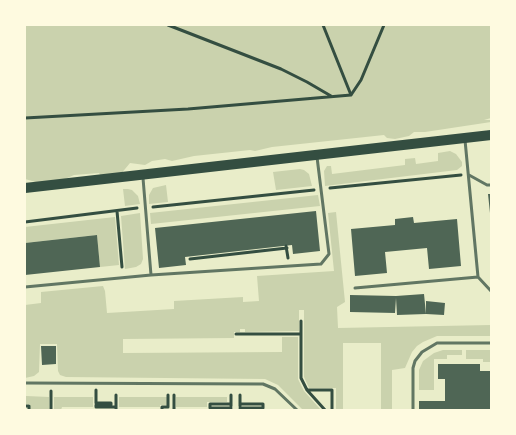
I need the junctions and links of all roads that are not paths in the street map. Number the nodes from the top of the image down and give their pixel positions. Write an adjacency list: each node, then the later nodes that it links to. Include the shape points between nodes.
1 (491, 135): 2 (main road)
2 (464, 138): 3 (main road); 4 (lane)
3 (317, 155): 5 (main road); 8 (lane, via 329,254 321,264)
4 (468, 174): 6 (lane); 9 (lane)
5 (142, 175): 7 (main road); 8 (lane)
6 (491, 185)
7 (25, 188)
8 (151, 276): 10 (lane)
9 (478, 277): 11 (lane); 12 (lane)
10 (25, 287)
11 (355, 288)
12 (491, 291)
13 (491, 343): 16 (lane, via 437,343 422,352 413,368)
14 (25, 383): 15 (lane, via 263,384 276,389)
15 (297, 410)
16 (413, 410)

